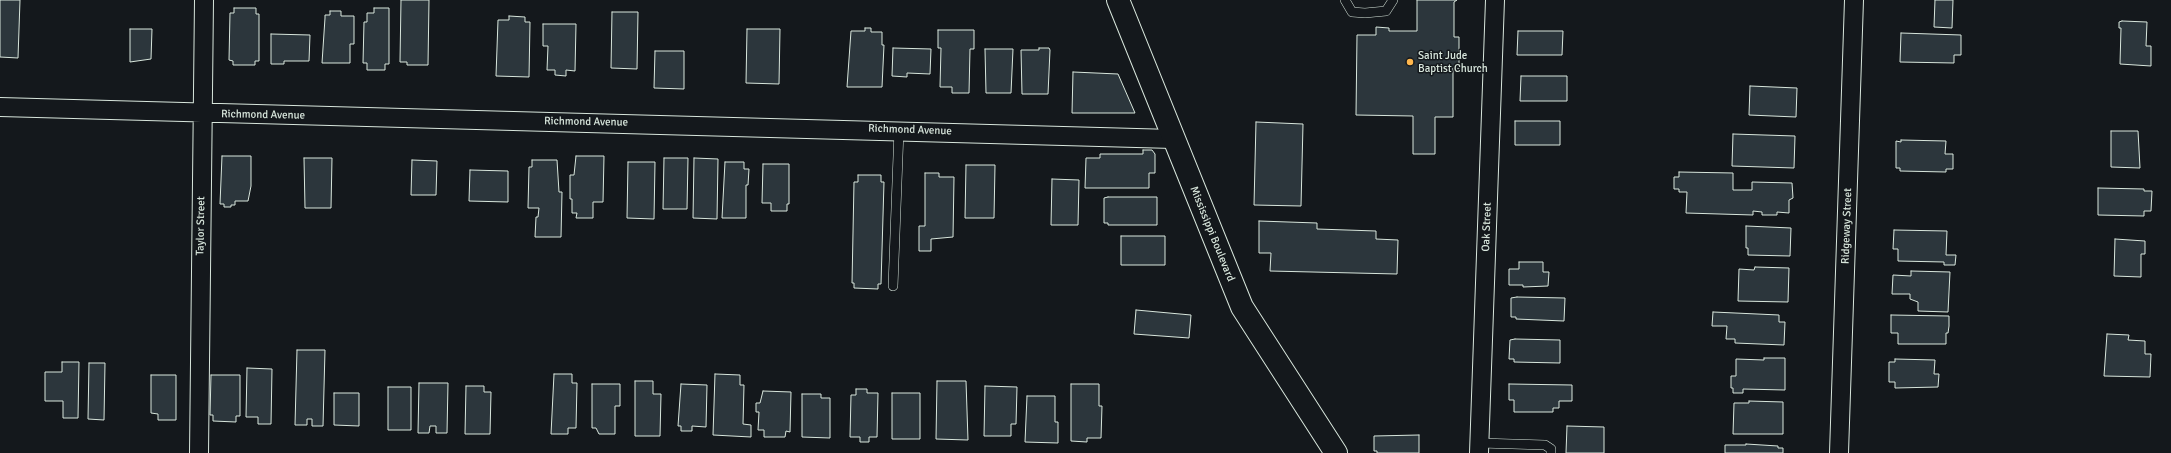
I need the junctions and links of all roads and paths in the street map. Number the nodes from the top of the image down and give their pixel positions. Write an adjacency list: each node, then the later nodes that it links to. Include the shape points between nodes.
1 (204, 0): 8 (street, Taylor Street)
2 (1118, 0): 10 (main road, Mississippi Boulevard)
3 (1345, 0): 4 (lane, via 1352,12 1366,12 1386,10)
4 (1393, 0)
5 (1495, 0): 12 (street, Oak Street)
6 (1854, 0): 16 (street, Ridgeway Street)
7 (0, 107): 8 (street, Richmond Avenue)
8 (202, 113): 9 (street, Richmond Avenue); 13 (street, Taylor Street)
9 (900, 130): 10 (street, Richmond Avenue); 11 (lane)
10 (1173, 139): 14 (main road, Mississippi Boulevard, via 1242,307)
11 (893, 286)
12 (1479, 448): 15 (lane, via 1545,445 1551,449)
13 (199, 453)
14 (1336, 453)
15 (1551, 453)
16 (1839, 453)

